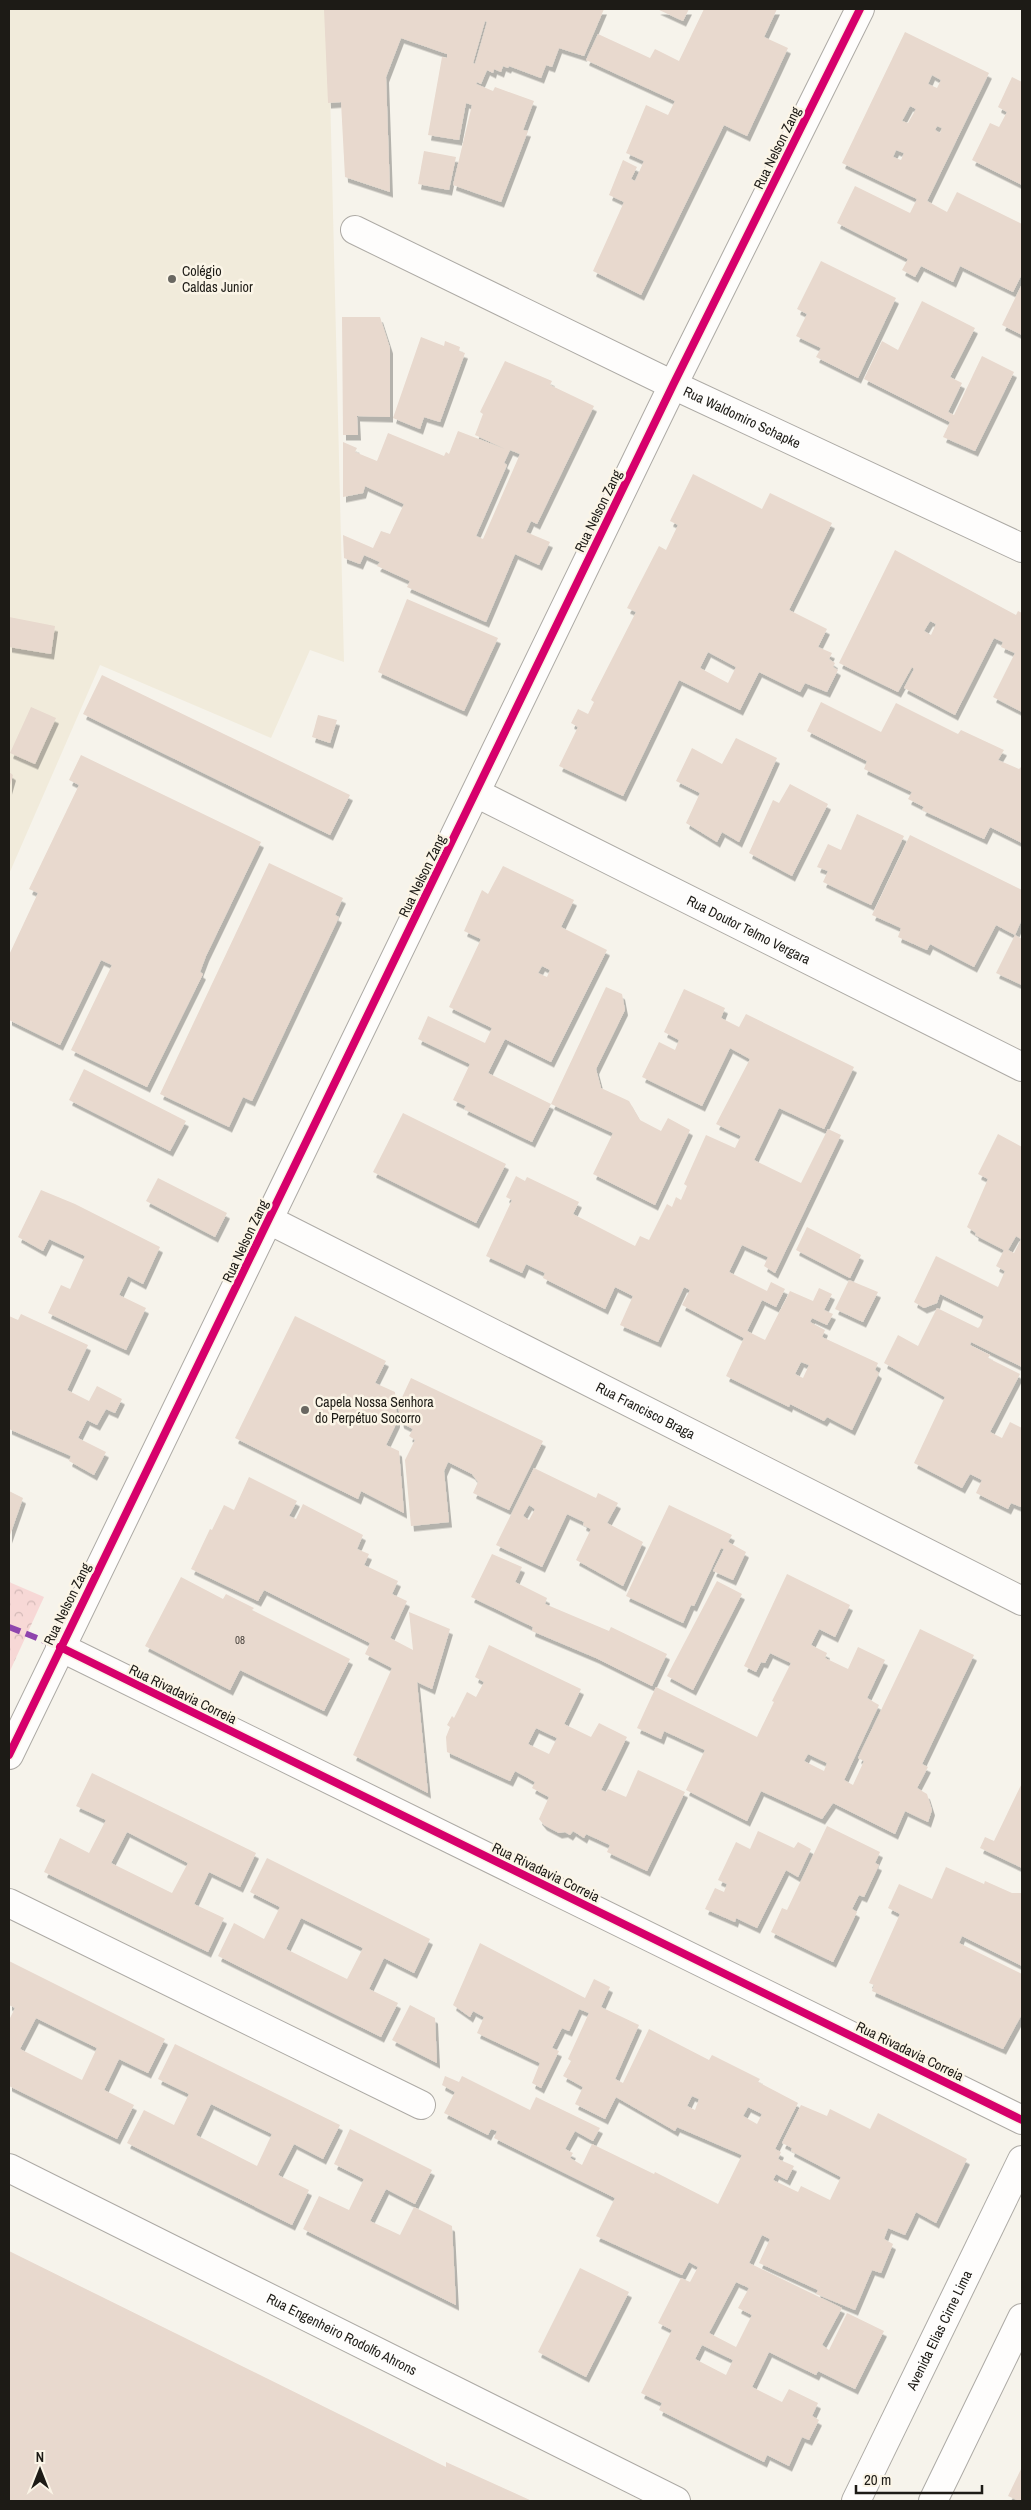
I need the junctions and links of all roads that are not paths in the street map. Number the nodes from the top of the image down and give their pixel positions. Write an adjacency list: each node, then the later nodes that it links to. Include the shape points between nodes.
1 (860, 9): 3 (street, Rua Nelson Zang)
2 (355, 230): 3 (street, Rua Waldomiro Schapke)
3 (673, 385): 4 (street, Rua Waldomiro Schapke); 5 (street, Rua Nelson Zang)
4 (1022, 548)
5 (476, 793): 6 (street, Rua Doutor Telmo Vergara); 7 (street, Rua Nelson Zang)
6 (1022, 1067)
7 (269, 1220): 8 (street, Rua Francisco Braga); 9 (street, Rua Nelson Zang)
8 (1022, 1601)
9 (60, 1647): 10 (street, Rua Nelson Zang); 13 (street, Rua Rivadavia Correia)
10 (9, 1755)
11 (9, 1902): 12 (street)
12 (421, 2105)
13 (1022, 2120)
14 (1022, 2160): 18 (street, Avenida Elias Cirne Lima)
15 (9, 2168): 17 (street, Rua Engenheiro Rodolfo Ahrons)
16 (1022, 2318): 19 (street)
17 (676, 2501)
18 (856, 2501)
19 (933, 2501)

